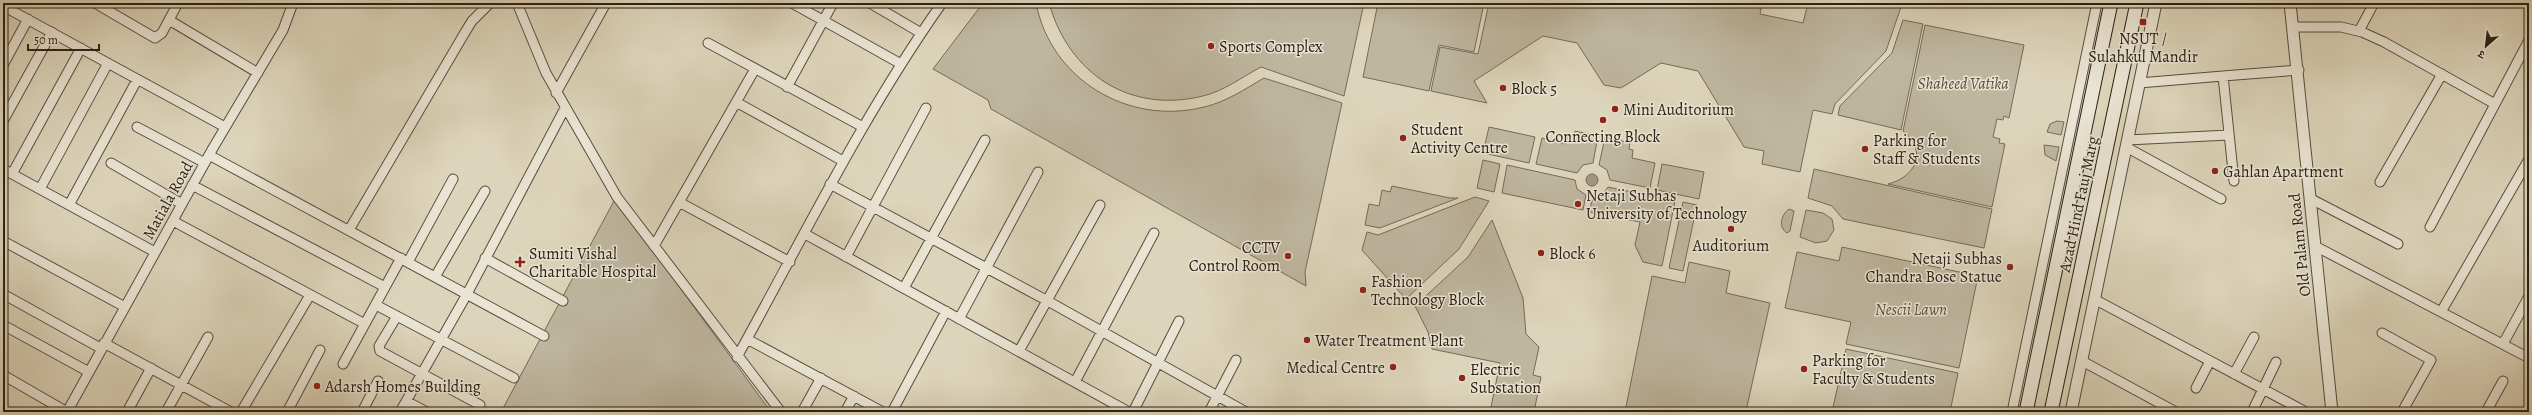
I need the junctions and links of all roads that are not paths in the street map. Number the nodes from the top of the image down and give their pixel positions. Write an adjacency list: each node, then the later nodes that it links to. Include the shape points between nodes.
1 (95, 3): 19 (street, via 155,38 162,33)
2 (178, 3): 19 (street)
3 (293, 3): 33 (street, Matiala Road, via 283,30)
4 (490, 3): 75 (street, via 472,21)
5 (517, 3): 39 (street)
6 (606, 3): 39 (street)
7 (792, 3): 20 (street)
8 (833, 3): 20 (street)
9 (870, 3): 24 (street)
10 (942, 3): 24 (street)
11 (2097, 3): 162 (street)
12 (2111, 3): 163 (main road, Azad Hind Fauj Marg)
13 (2137, 3): 164 (main road, Azad Hind Fauj Marg)
14 (2156, 3): 37 (street)
15 (2290, 3): 21 (street, Old Palam Road)
16 (2374, 3): 22 (street)
17 (3, 6): 18 (street)
18 (28, 19): 23 (street); 30 (street)
19 (169, 20): 33 (street)
20 (823, 20): 29 (street); 38 (street)
21 (2294, 27): 22 (street, via 2341,27); 32 (street, Old Palam Road)
22 (2359, 31): 34 (street)
23 (52, 32): 27 (street); 44 (street)
24 (921, 33): 29 (street)
25 (2529, 40): 41 (street)
26 (708, 44): 31 (street)
27 (81, 48): 28 (street); 58 (street)
28 (108, 63): 36 (street); 64 (street)
29 (901, 64): 47 (street)
30 (3, 65)
31 (754, 69): 38 (street); 40 (street)
32 (2299, 70): 35 (street); 67 (street, Old Palam Road)
33 (258, 73): 46 (street, Matiala Road)
34 (2442, 74): 41 (street); 61 (street)
35 (2223, 76): 37 (street); 48 (street)
36 (137, 80): 46 (street); 70 (street)
37 (2139, 83): 50 (street)
38 (787, 87): 47 (street)
39 (556, 93): 42 (street)
40 (736, 102): 53 (street); 68 (street)
41 (2495, 104): 74 (street)
42 (565, 108): 81 (street, via 617,197); 85 (street)
43 (926, 108): 72 (street)
44 (3, 121)
45 (137, 127): 55 (street)
46 (226, 127): 51 (street, Matiala Road)
47 (863, 127): 53 (street)
48 (2229, 135): 50 (street); 60 (street)
49 (985, 140): 78 (street)
50 (2127, 144): 66 (street); 97 (street)
51 (209, 155): 55 (street, Matiala Road); 75 (street)
52 (2529, 159): 102 (street)
53 (843, 161): 62 (street)
54 (111, 163): 69 (street)
55 (205, 163): 63 (street, Matiala Road)
56 (3, 169): 58 (street)
57 (1038, 172): 88 (street)
58 (12, 174): 64 (street)
59 (453, 179): 86 (street)
60 (2234, 181)
61 (2380, 182)
62 (830, 184): 72 (street); 77 (street)
63 (192, 185): 69 (street, Matiala Road); 90 (street)
64 (40, 189): 70 (street)
65 (485, 191): 89 (street)
66 (2221, 199)
67 (2311, 199): 80 (street); 82 (street, Old Palam Road)
68 (679, 202): 81 (street); 87 (street)
69 (182, 204): 73 (street, Matiala Road)
70 (69, 205): 83 (street)
71 (1100, 205): 96 (street)
72 (872, 207): 78 (street); 84 (street)
73 (173, 221): 83 (street, Matiala Road); 93 (street)
74 (2430, 227)
75 (349, 230): 86 (street)
76 (1154, 233): 108 (street)
77 (805, 234): 84 (street); 87 (street)
78 (931, 239): 88 (street); 91 (street)
79 (3, 241): 100 (street)
80 (2398, 244)
81 (654, 246): 119 (street)
82 (2315, 246): 102 (street); 169 (street, Old Palam Road)
83 (155, 252): 100 (street, Matiala Road)
84 (846, 257): 91 (street)
85 (485, 258): 94 (street); 98 (street)
86 (404, 260): 89 (street); 90 (street)
87 (790, 262): 114 (street)
88 (986, 268): 96 (street); 104 (street)
89 (435, 277): 94 (street)
90 (385, 287): 99 (street)
91 (904, 288): 101 (street)
92 (3, 294): 116 (street)
93 (310, 294): 106 (street); 148 (street)
94 (467, 294): 110 (street); 113 (street)
95 (2529, 296): 115 (street)
96 (1046, 300): 108 (street); 118 (street)
97 (2094, 300): 122 (street); 123 (street)
98 (563, 301)
99 (376, 304): 103 (street); 106 (street)
100 (124, 307): 116 (street, Matiala Road)
101 (946, 311): 104 (street); 157 (street)
102 (2442, 312): 115 (street)
103 (397, 316): 113 (street); 129 (street, via 379,346 380,351)
104 (959, 319): 118 (street)
105 (1179, 321): 125 (street)
106 (365, 324): 126 (street)
107 (3, 325): 128 (street)
108 (1102, 332): 125 (street); 136 (street)
109 (2382, 333): 170 (street, via 2431,360)
110 (544, 336)
111 (208, 337): 137 (street)
112 (2254, 337): 130 (street)
113 (441, 339): 129 (street); 132 (street)
114 (748, 339): 119 (street); 133 (street)
115 (2503, 344): 120 (street)
116 (103, 346): 127 (street); 128 (street, Matiala Road)
117 (320, 350): 149 (street)
118 (1019, 352): 136 (street)
119 (738, 357): 153 (street)
120 (2529, 358)
121 (1236, 360): 141 (street)
122 (2082, 361): 165 (street); 166 (street)
123 (2210, 361): 130 (street); 138 (street)
124 (2276, 362): 139 (street)
125 (1158, 363): 141 (street); 159 (street)
126 (343, 364)
127 (150, 368): 137 (street); 145 (street)
128 (89, 372): 144 (street, Matiala Road)
129 (422, 373): 142 (street); 143 (street)
130 (2234, 374): 139 (street)
131 (3, 376): 144 (street)
132 (514, 378)
133 (821, 378): 140 (street); 154 (street)
134 (378, 381): 150 (street)
135 (2503, 381): 171 (street)
136 (1075, 382): 158 (street)
137 (181, 385): 146 (street); 147 (street)
138 (2196, 388)
139 (2263, 389): 167 (street); 168 (street)
140 (854, 396): 155 (street); 156 (street)
141 (1217, 396): 160 (street); 161 (street)
142 (406, 401): 151 (street); 152 (street)
143 (480, 405)
144 (67, 412)
145 (127, 412)
146 (166, 412)
147 (231, 412)
148 (241, 412)
149 (287, 412)
150 (362, 412)
151 (400, 412)
152 (427, 412)
153 (781, 412)
154 (802, 412)
155 (846, 412)
156 (883, 412)
157 (892, 412)
158 (1129, 412)
159 (1134, 412)
160 (1209, 412)
161 (1246, 412)
162 (2012, 412)
163 (2026, 412)
164 (2051, 412)
165 (2071, 412)
166 (2176, 412)
167 (2252, 412)
168 (2306, 412)
169 (2332, 412)
170 (2402, 412)
171 (2486, 412)

